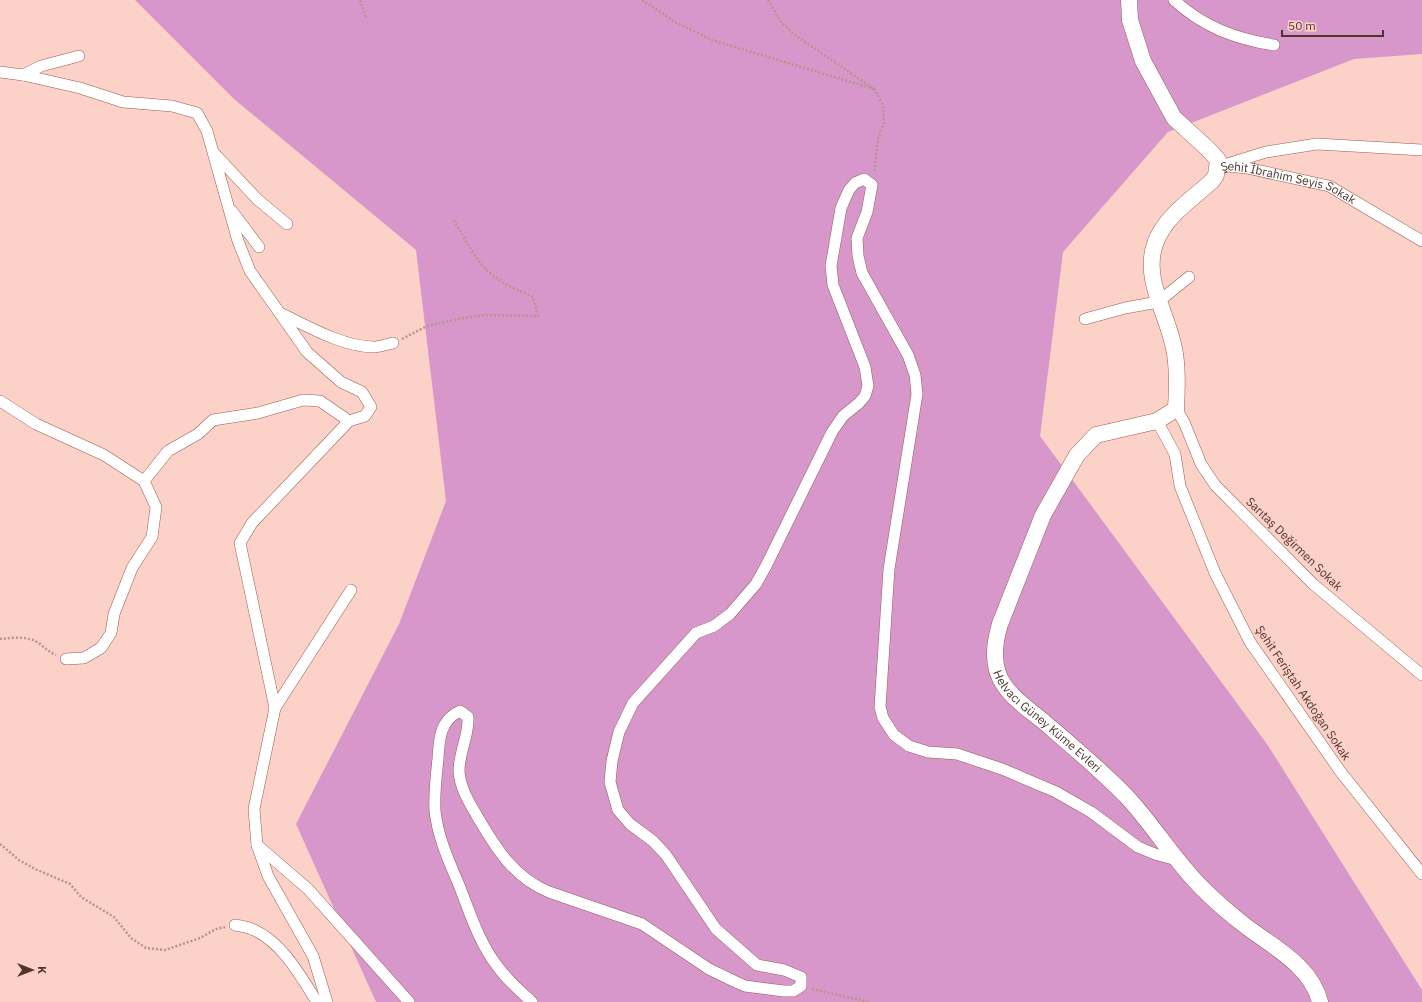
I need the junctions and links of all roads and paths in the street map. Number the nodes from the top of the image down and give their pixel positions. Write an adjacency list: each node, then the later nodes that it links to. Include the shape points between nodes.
1 (360, 0): 6 (path)
2 (642, 0): 11 (path, via 677,23 712,40)
3 (768, 0): 11 (path, via 781,22 795,36)
4 (1129, 0): 14 (street, via 1130,20 1143,61 1174,118 1214,155 1218,160)
5 (1174, 0): 7 (street, via 1216,29 1232,36)
6 (366, 17)
7 (1274, 45)
8 (79, 56): 10 (street, via 42,66)
9 (0, 72): 10 (street)
10 (23, 75): 13 (street, via 80,88 123,102 172,106 197,113)
11 (874, 89): 15 (path, via 883,105 884,123 878,140)
12 (1422, 150): 14 (street, via 1317,144 1266,152)
13 (214, 152): 16 (street); 18 (street, via 257,199)
14 (1218, 168): 19 (street, Şehit İbrahim Seyis Sokak, via 1247,168 1329,186); 22 (street, Şehit İbrahim Seyis Sokak, via 1212,181 1174,215 1155,243 1153,278)
15 (872, 185): 38 (street, via 867,212 857,238 860,264 862,273 910,360 917,394 889,569 880,707 883,718 894,735 909,746 928,752 957,754 1002,769 1056,792 1091,812 1138,847); 41 (street, via 864,179 855,182 844,199 838,218 831,266 832,285 868,376 865,396 843,416 832,432 756,584 722,620 696,633 633,703 619,732 610,772 611,791 618,810 630,824 653,841 666,855 716,930 757,964 801,977)
16 (228, 205): 20 (street); 23 (street, via 250,271)
17 (453, 219): 25 (path, via 484,266 498,279 533,297 538,316 484,315 464,318 427,326)
18 (287, 224)
19 (1422, 241)
20 (259, 247)
21 (1189, 277): 22 (street)
22 (1158, 302): 24 (street); 27 (street, Şehit İbrahim Seyis Sokak, via 1170,331 1175,354)
23 (280, 313): 25 (street, via 320,332 356,344 374,347); 28 (street, via 308,352 341,382 362,392 371,406 365,416)
24 (1085, 319)
25 (393, 343)
26 (0, 401): 30 (street, via 36,424 104,454)
27 (1176, 409): 29 (street); 34 (street, Sarıtaş Değirmen Sokak, via 1201,464 1215,485 1313,584)
28 (349, 421): 30 (street, via 320,401 303,400 213,420 198,434 168,451); 35 (street, via 252,523 240,543)
29 (1157, 421): 38 (street, Helvacı Güney Küme Evleri, via 1096,435 1077,455 1043,515 1000,624 995,642 995,658 1004,685 1127,797); 39 (street, Şehit Feriştah Akdoğan Sokak, via 1175,454 1180,486 1215,573 1250,642 1340,771)
30 (144, 481): 33 (street, via 156,508 152,537 132,568 114,614 111,633 100,648 84,658)
31 (351, 590): 35 (street)
32 (0, 639): 33 (path, via 16,637 34,641 49,652)
33 (66, 659)
34 (1422, 675)
35 (275, 708): 37 (street, via 254,809)
36 (0, 844): 40 (path, via 24,863 70,884 81,898 114,916 131,938 146,948 165,950)
37 (257, 844): 43 (street, via 268,876 313,956); 44 (street, via 308,889)
38 (1177, 860): 47 (street, Helvacı Güney Küme Evleri, via 1202,888 1242,924 1292,960 1306,975)
39 (1422, 874)
40 (235, 925): 42 (street, via 254,930 270,940 295,969)
41 (802, 986): 45 (street, via 793,991 784,991 736,982 709,969 642,924 544,890 523,877 496,849 464,793 459,762 468,717 460,711 445,722 439,741 434,792 441,840 469,912 492,959 503,974); 46 (path)
42 (317, 1002)
43 (327, 1002)
44 (409, 1002)
45 (532, 1002)
46 (868, 1002)
47 (1320, 1002)

